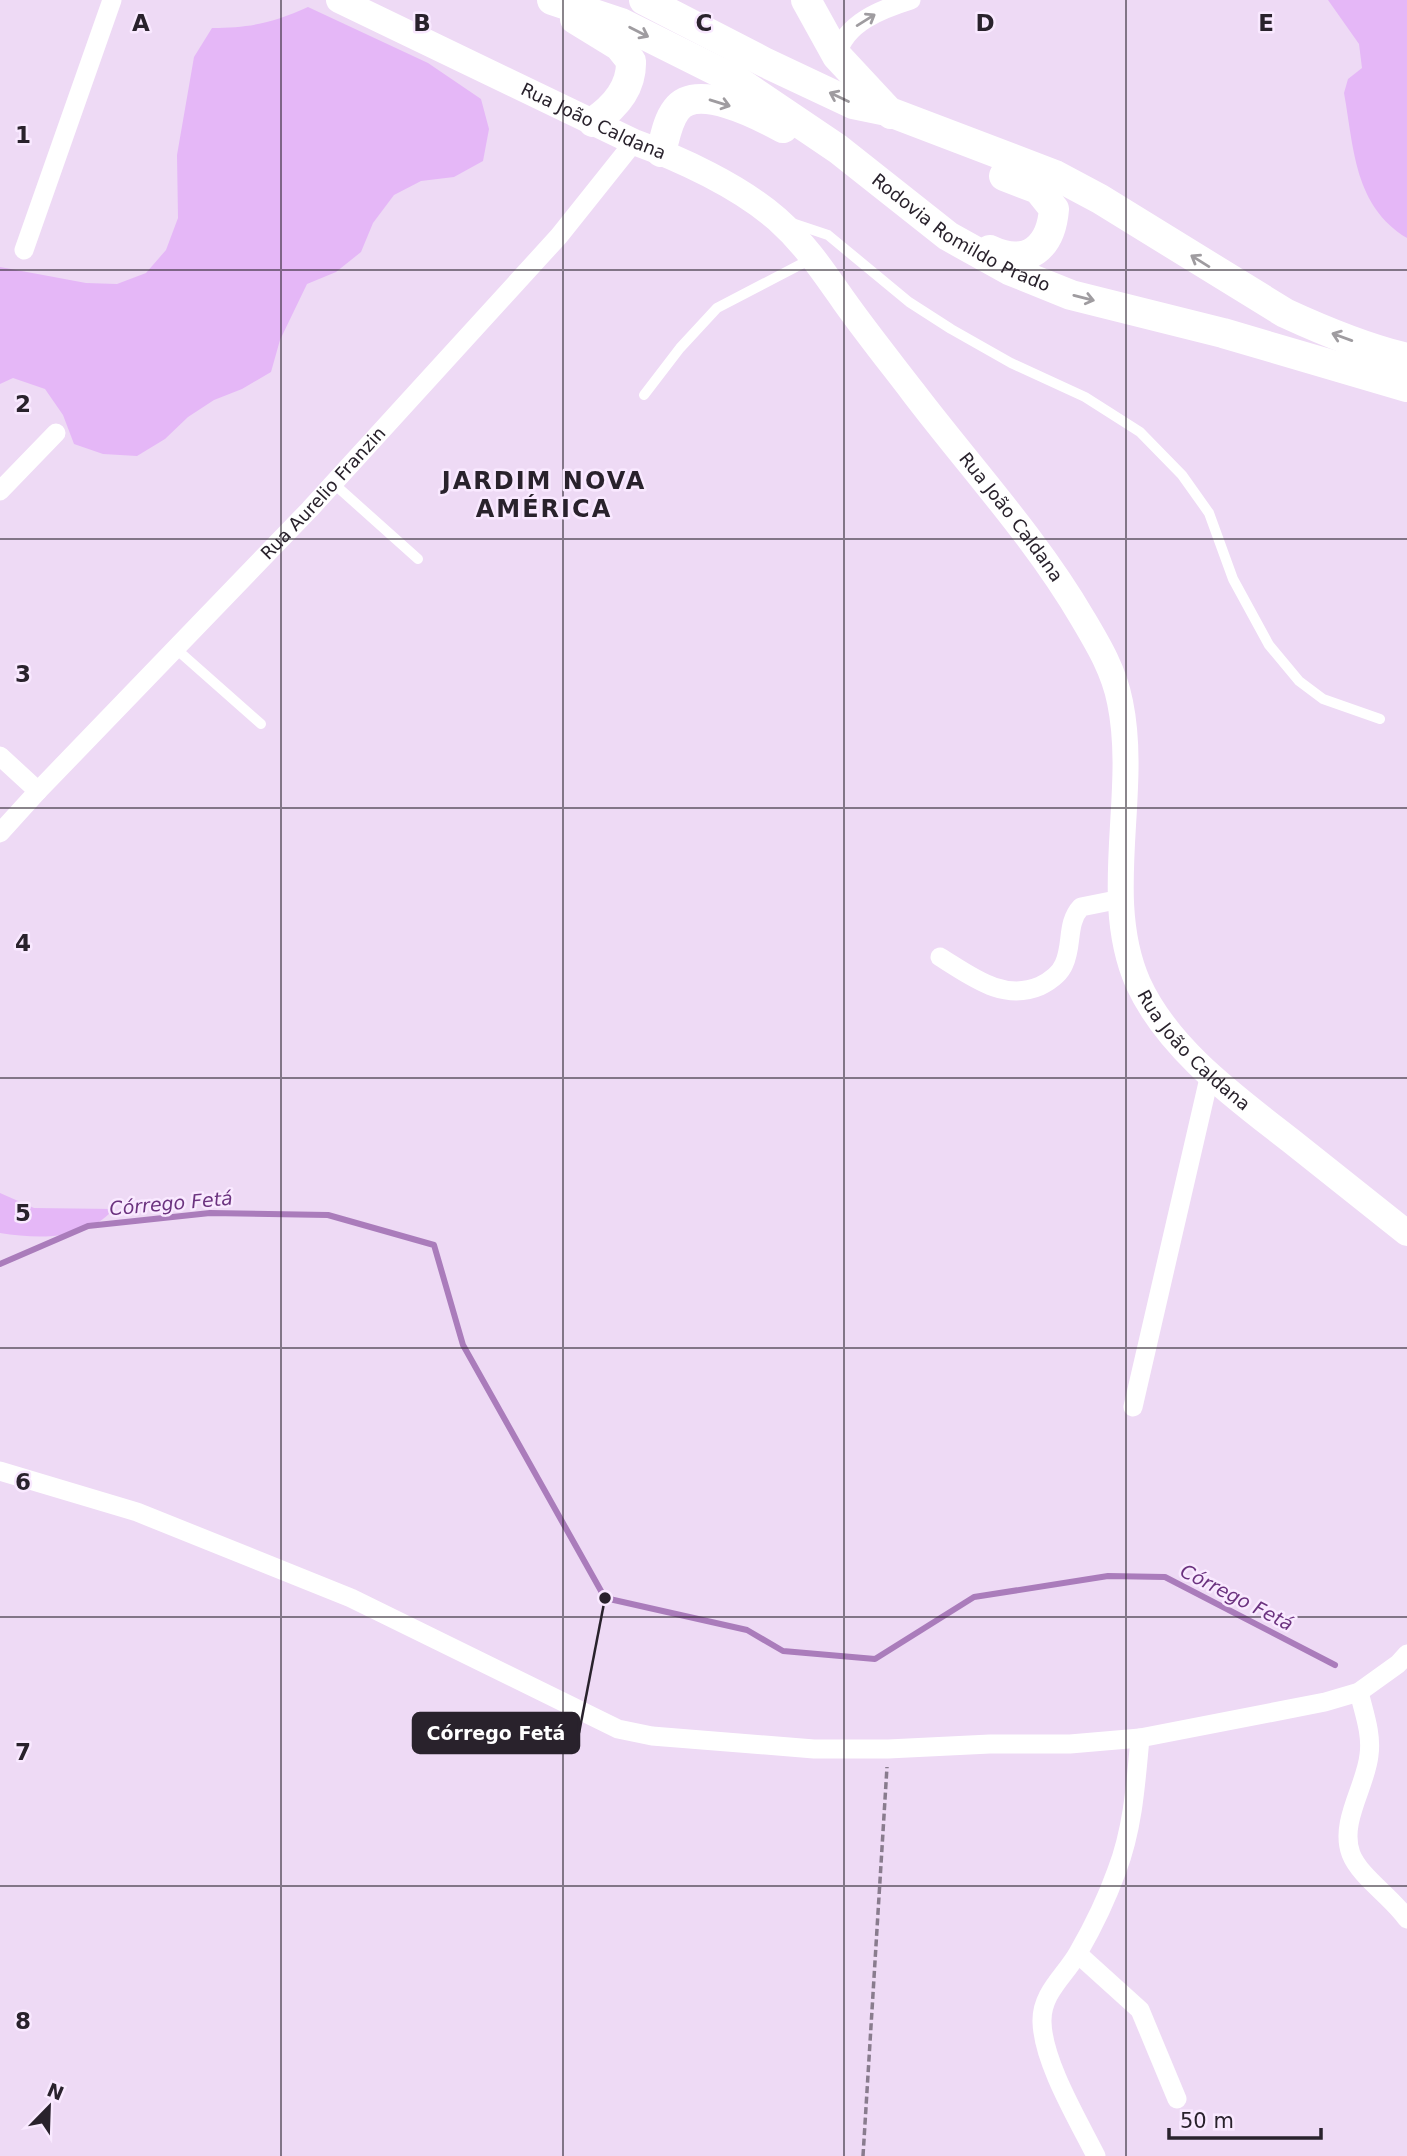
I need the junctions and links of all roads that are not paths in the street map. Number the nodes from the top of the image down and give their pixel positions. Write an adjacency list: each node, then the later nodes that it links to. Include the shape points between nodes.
1 (112, 0): 14 (street)
2 (340, 0): 10 (street, Rua João Caldana)
3 (546, 0): 10 (main road, via 619,46 631,61 630,79 615,105)
4 (552, 0): 13 (main road, Rodovia Romildo Prado, one-way to 13, via 621,23 739,82 838,149)
5 (644, 0): 9 (main road, one-way to 5, via 853,104)
6 (806, 0): 8 (main road)
7 (911, 0): 8 (street, one-way to 7, via 841,41 859,24 887,7)
8 (837, 56): 9 (main road)
9 (887, 111): 13 (main road, via 954,157 1038,189 1054,209 1052,228 1042,245 1027,256 999,254); 16 (main road, one-way to 9, via 1285,313 1055,176)
10 (593, 122): 11 (street, Rua João Caldana)
11 (647, 147): 12 (street, Rua João Caldana, via 743,195); 13 (main road, one-way to 13, via 668,127 677,108 705,98 761,116 787,130 908,212); 20 (street, Rua Aurelio Franzin, via 559,236)
12 (775, 218): 15 (street, Rua João Caldana); 24 (lane, via 828,235 909,302 951,329 1085,397 1140,432 1182,475 1209,513 1233,579 1269,645 1299,681 1323,699)
13 (930, 221): 17 (main road, Rodovia Romildo Prado, one-way to 17, via 1009,270 1071,295)
14 (24, 250)
15 (814, 257): 18 (lane, via 717,308); 29 (street, Rua João Caldana, via 1056,574 1110,665 1127,745)
16 (1407, 358)
17 (1407, 387)
18 (644, 395)
19 (56, 433): 21 (street)
20 (333, 483): 22 (lane); 23 (street, Rua Aurelio Franzin)
21 (0, 492)
22 (418, 559)
23 (175, 648): 25 (lane); 27 (street, Rua Aurelio Franzin)
24 (1380, 719)
25 (261, 724)
26 (0, 756): 27 (street)
27 (38, 791): 28 (street, Rua Aurelio Franzin)
28 (0, 833)
29 (1121, 900): 30 (street, via 1081,907 1071,922 1064,965 1051,981 1030,990 1003,991); 31 (street, Rua João Caldana, via 1126,947 1138,983 1154,1012)
30 (940, 957)
31 (1210, 1074): 32 (street, Rua João Caldana); 33 (street)
32 (1407, 1233)
33 (1133, 1407)
34 (0, 1471): 37 (street, via 137,1513 351,1598 618,1729 801,1748 1070,1744)
35 (1404, 1662): 36 (street)
36 (1359, 1692): 37 (street); 38 (street, via 1371,1739 1351,1818 1351,1855)
37 (1140, 1738): 39 (street, via 1133,1810 1118,1869)
38 (1407, 1919)
39 (1078, 1954): 40 (street, via 1140,2010); 41 (street, via 1051,1990 1042,2022 1060,2083)
40 (1177, 2099)
41 (1096, 2156)

